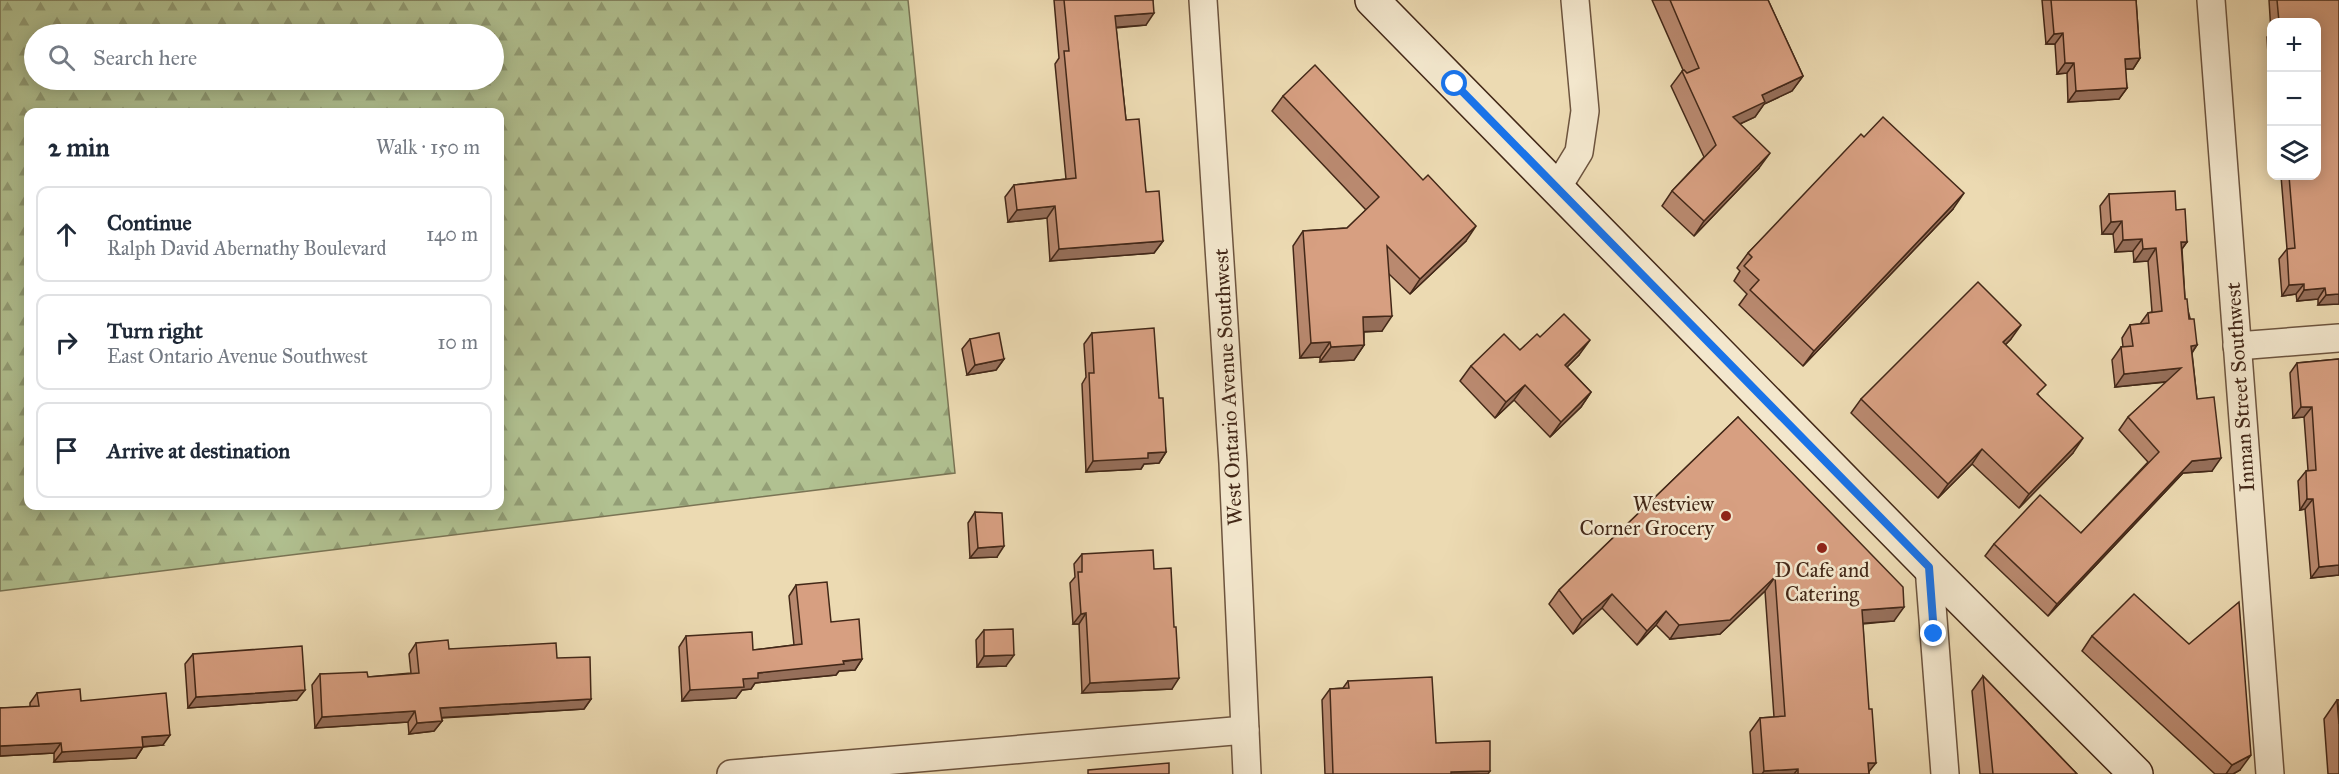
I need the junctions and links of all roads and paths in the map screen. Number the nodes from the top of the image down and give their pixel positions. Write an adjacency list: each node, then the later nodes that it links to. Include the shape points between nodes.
1 (1203, 0): 9 (street, West Ontario Avenue Southwest, via 1233,463)
2 (1372, 0): 5 (main road)
3 (1575, 0): 5 (street, via 1585,111 1579,152)
4 (2211, 0): 7 (street, Inman Street Southwest)
5 (1557, 188): 8 (main road)
6 (2339, 338): 7 (street)
7 (2237, 346): 14 (street, Inman Street Southwest)
8 (1929, 567): 12 (street); 13 (main road)
9 (1245, 730): 10 (street); 11 (street, West Ontario Avenue Southwest)
10 (731, 774)
11 (1247, 774)
12 (1945, 774)
13 (2136, 774)
14 (2270, 774)

